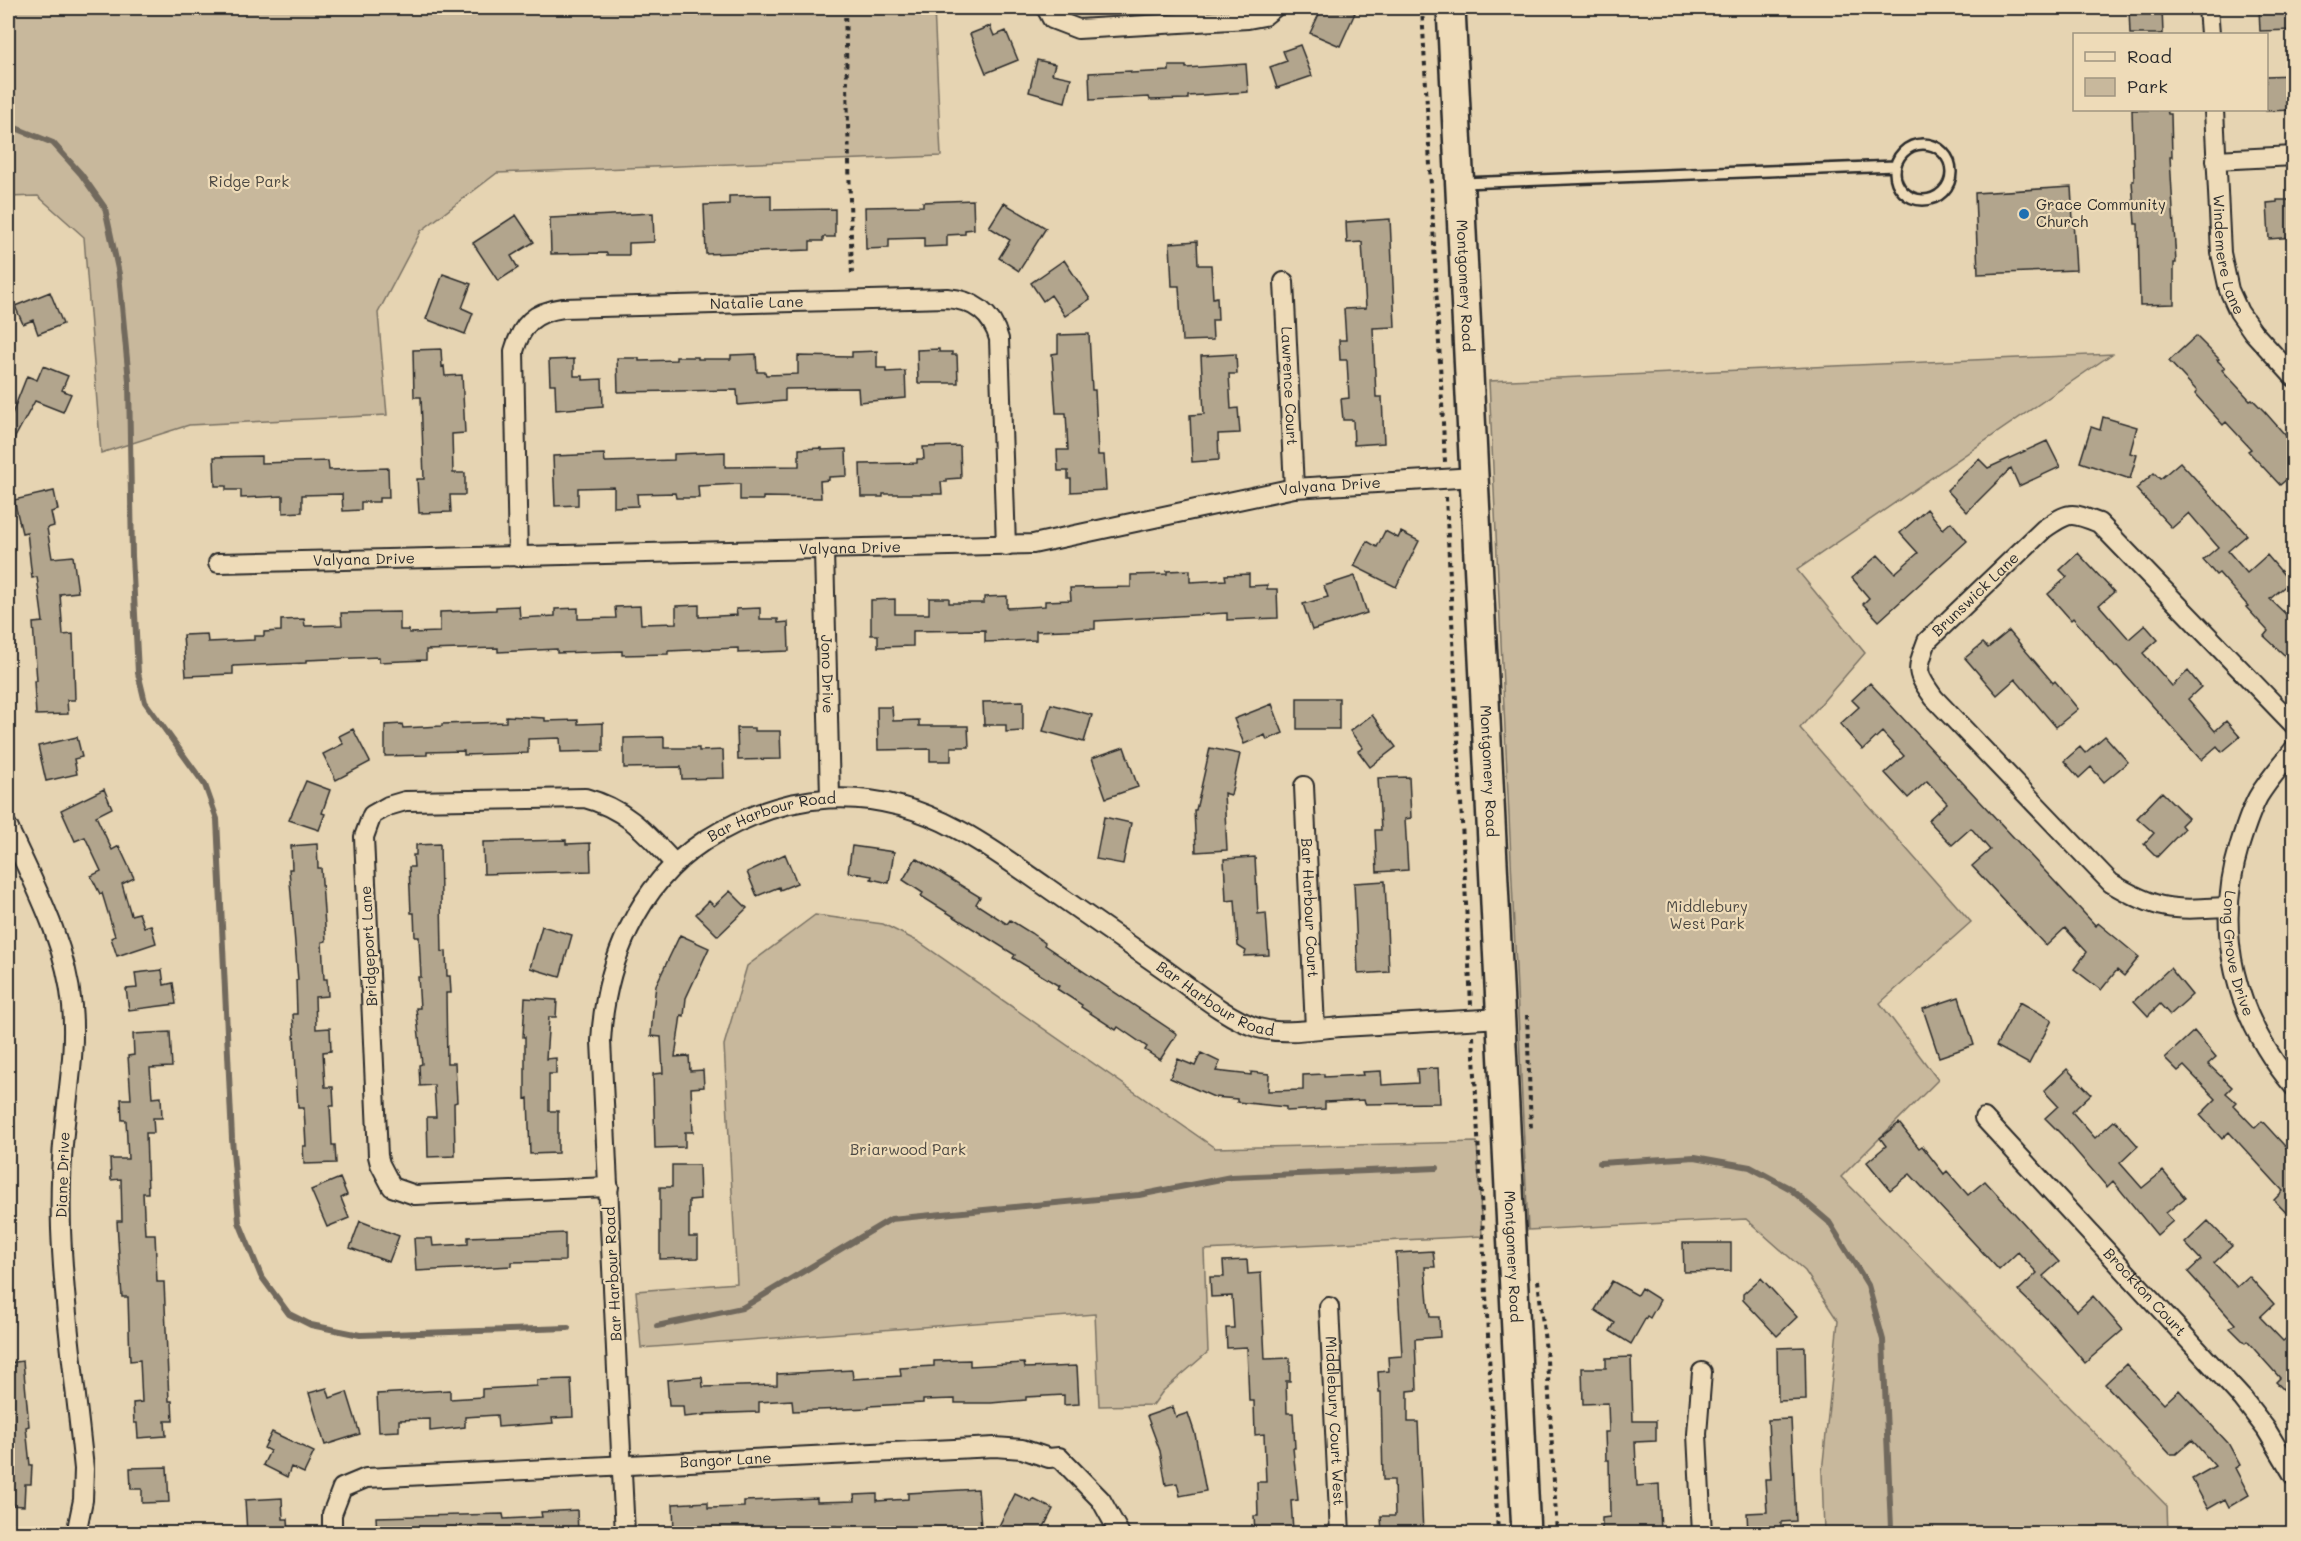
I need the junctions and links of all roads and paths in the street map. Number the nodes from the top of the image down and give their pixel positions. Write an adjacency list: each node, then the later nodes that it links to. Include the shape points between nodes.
1 (845, 8): 13 (path)
2 (1046, 8): 3 (street, via 1052,19 1078,29 1248,19 1264,16)
3 (1274, 8)
4 (1422, 8): 16 (path)
5 (1451, 8): 12 (street, Montgomery Road)
6 (2208, 8): 7 (street)
7 (2210, 33)
8 (2214, 111): 10 (street, Windemere Lane)
9 (2294, 156): 10 (street)
10 (2216, 160): 15 (street, Windemere Lane, via 2221,253 2229,290 2253,332)
11 (1894, 166): 11 (lane, via 1903,151 1919,143 1928,144 1936,146 1949,159 1952,177 1943,192 1927,200 1910,197 1897,184); 12 (lane)
12 (1460, 183): 17 (street, Montgomery Road)
13 (852, 277)
14 (1284, 282): 18 (street, Lawrence Court)
15 (2294, 377)
16 (1445, 460)
17 (1475, 477): 18 (street, Valyana Drive); 32 (street, Montgomery Road)
18 (1294, 488): 20 (street, Valyana Drive, via 1053,541)
19 (1446, 495): 31 (path)
20 (1006, 546): 21 (street, Valyana Drive); 22 (street, Natalie Lane, via 999,339 992,322 978,307 947,298 562,308 538,315 527,323 513,351)
21 (824, 550): 22 (street, Valyana Drive); 27 (street, Jono Drive)
22 (518, 558): 23 (street, Valyana Drive)
23 (218, 563)
24 (2294, 725): 30 (street, Brunswick Lane, via 2099,523 2076,514 2060,518 2044,529 1927,641 1918,666 1919,675 1934,698 2111,883 2158,906 2178,910)
25 (2294, 749): 30 (street, Long Grove Drive, via 2258,797 2246,824)
26 (1304, 786): 33 (street, Bar Harbour Court)
27 (830, 797): 29 (street, Bar Harbour Road, via 755,814 698,845); 33 (street, Bar Harbour Road, via 891,804 955,828 1243,1022 1271,1031)
28 (8, 827): 44 (street, Diane Drive, via 57,936 72,1004 74,1032 62,1162 61,1227 84,1469)
29 (675, 864): 38 (street, Bar Harbour Road, via 635,916 606,992 601,1041); 38 (street, Bridgeport Lane, via 623,813 585,798 405,801 372,815 364,837 378,1156 392,1187 415,1195)
30 (2227, 907): 35 (street, Long Grove Drive, via 2232,959 2242,1000 2258,1037)
31 (1471, 1002)
32 (1514, 1016): 33 (street, Bar Harbour Road); 37 (path); 50 (street, Montgomery Road)
33 (1315, 1029)
34 (1473, 1037): 49 (path)
35 (2294, 1087)
36 (1984, 1118): 43 (street, Brockton Court, via 2242,1399 2266,1429)
37 (1531, 1136)
38 (609, 1187): 42 (street, Bar Harbour Road)
39 (1538, 1278): 51 (path)
40 (1329, 1307): 48 (street, Middlebury Court West)
41 (1702, 1372): 52 (street, via 1697,1434)
42 (621, 1465): 45 (street, Bangor Lane, via 366,1478 342,1488 332,1514); 46 (street, Bar Harbour Road); 47 (street, Bangor Lane, via 983,1447 1022,1449 1049,1458 1059,1457 1101,1500)
43 (2294, 1476)
44 (76, 1533)
45 (332, 1533)
46 (625, 1533)
47 (1120, 1533)
48 (1340, 1533)
49 (1498, 1533)
50 (1526, 1533)
51 (1557, 1533)
52 (1702, 1533)

